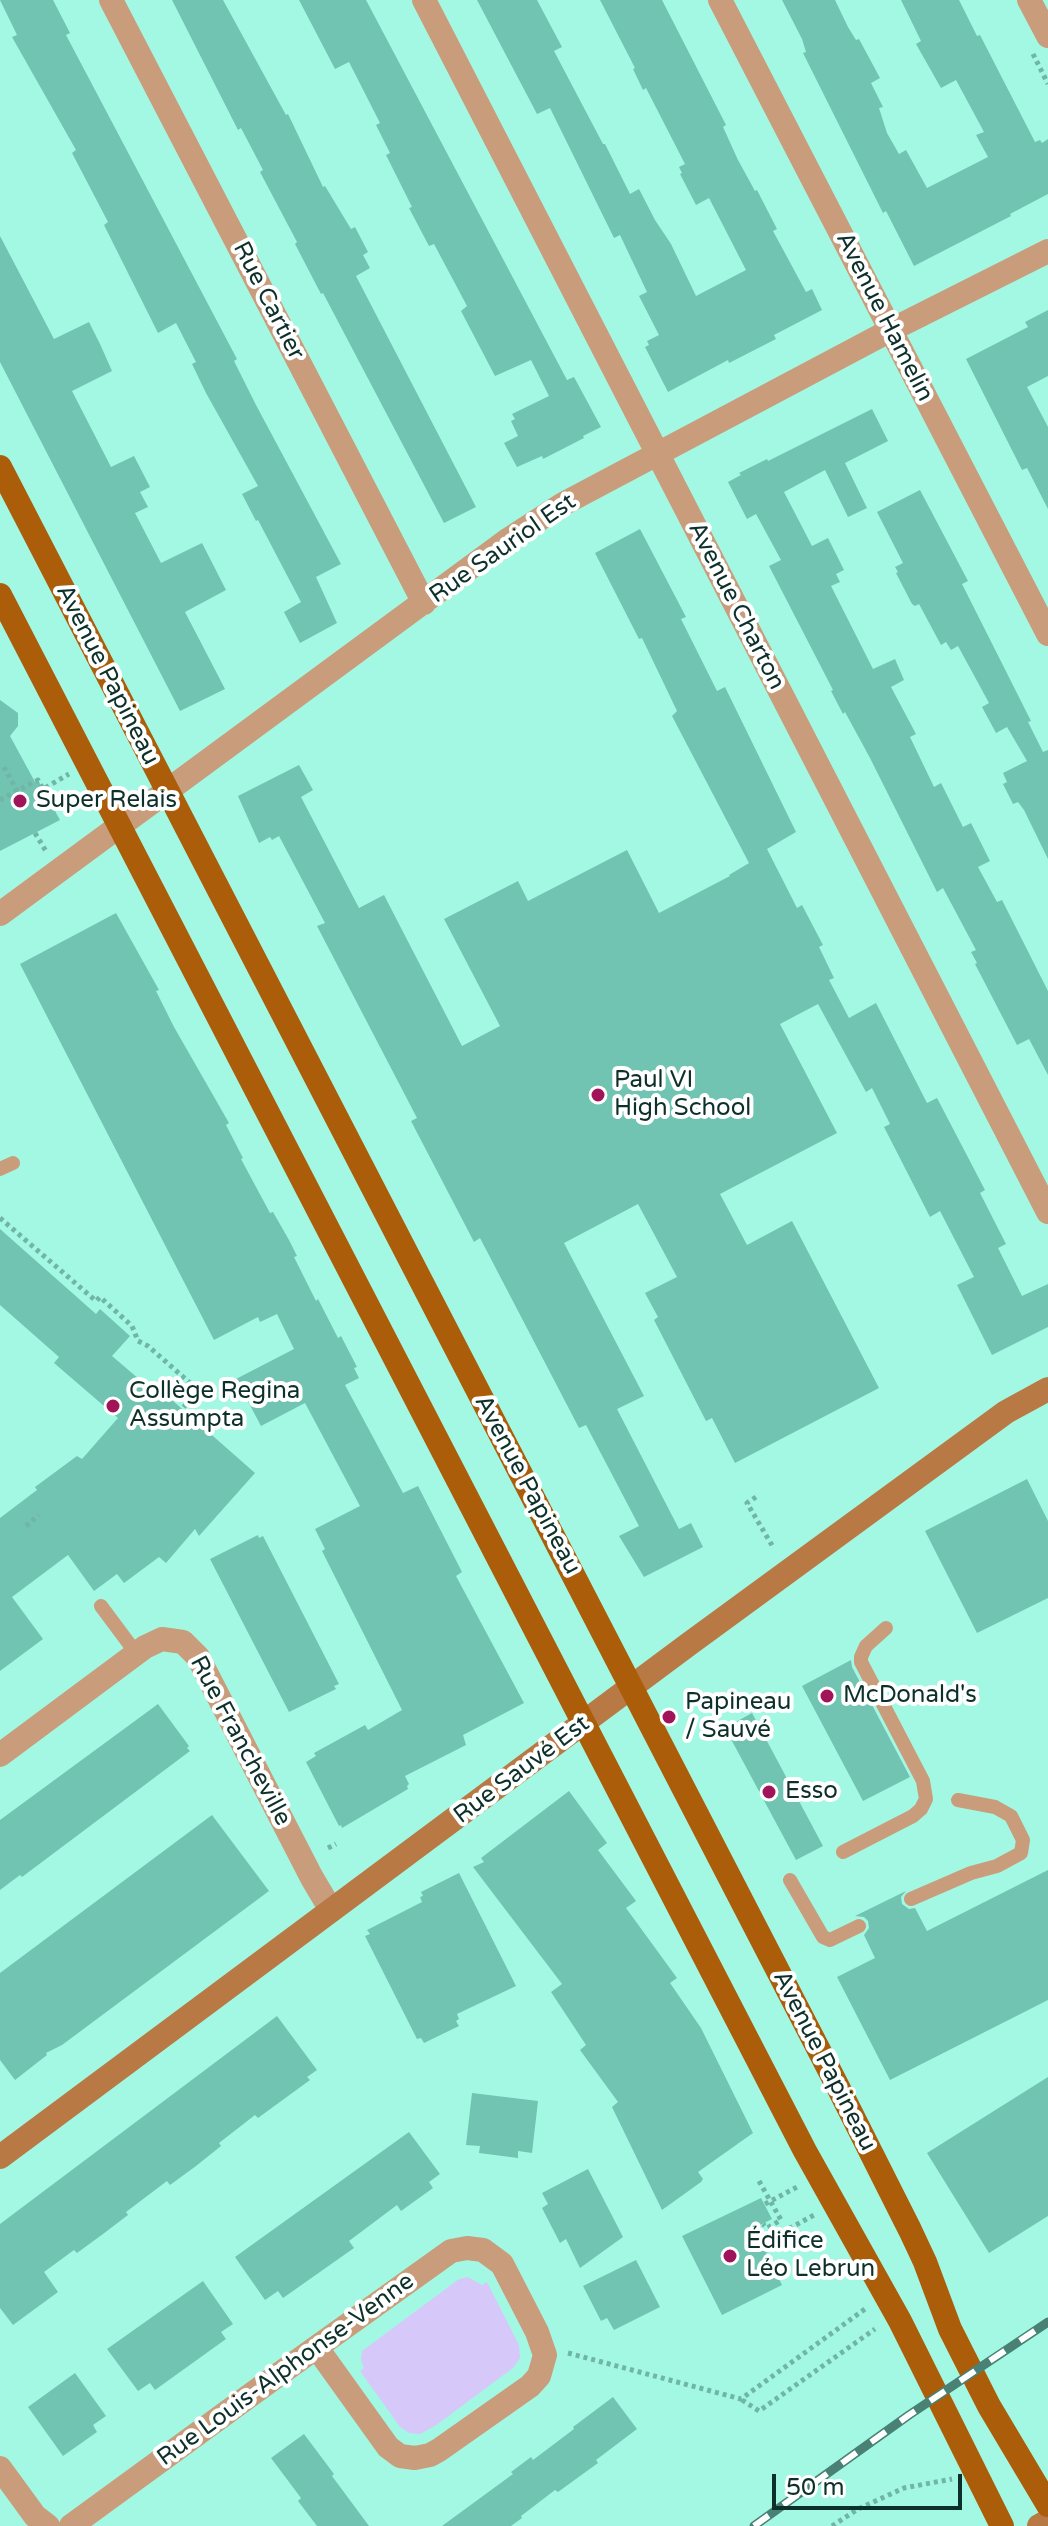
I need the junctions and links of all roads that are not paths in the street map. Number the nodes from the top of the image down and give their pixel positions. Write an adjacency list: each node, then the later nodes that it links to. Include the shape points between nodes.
1 (111, 0): 11 (street, Rue Cartier)
2 (424, 0): 8 (street, Avenue Charton)
3 (720, 0): 7 (street, Avenue Hamelin)
4 (1029, 0): 5 (street)
5 (1048, 36)
6 (1048, 251): 7 (street, Rue Sauriol Est)
7 (891, 330): 8 (street, Rue Sauriol Est); 12 (street, Avenue Hamelin)
8 (657, 454): 11 (street, Rue Sauriol Est, via 563,504); 16 (street, Avenue Charton)
9 (0, 467): 13 (main road, Avenue Papineau)
10 (0, 595): 14 (main road)
11 (424, 603): 13 (street, Rue Sauriol Est)
12 (1048, 634)
13 (167, 791): 14 (street, Rue Sauriol Est); 21 (main road, Avenue Papineau)
14 (120, 827): 15 (street, Rue Sauriol Est); 22 (main road)
15 (0, 914)
16 (1048, 1212)
17 (1048, 1389): 21 (main road, Rue Sauvé Est, via 1006,1412)
18 (101, 1606): 20 (lane)
19 (886, 1628): 25 (lane, via 866,1646 861,1662 923,1781 926,1799 913,1816)
20 (136, 1653): 23 (street, Rue Francheville); 28 (street, Rue Francheville, via 169,1638 194,1651)
21 (631, 1688): 22 (main road, Rue Sauvé Est); 33 (main road, Avenue Papineau, via 910,2230 950,2329 989,2406)
22 (585, 1723): 28 (main road, Rue Sauvé Est); 37 (main road)
23 (0, 1755)
24 (958, 1800): 27 (lane, via 1006,1812 1023,1849 1014,1858)
25 (843, 1852)
26 (790, 1880): 29 (lane, via 826,1939)
27 (911, 1899)
28 (331, 1910): 30 (main road, Rue Sauvé Est)
29 (859, 1926)
30 (0, 2157)
31 (317, 2348): 31 (street, Rue Louis-Alphonse-Venne, via 451,2251 467,2248 483,2250 505,2269 544,2348 543,2369 530,2386 430,2455 408,2458 388,2447); 36 (street, Rue Louis-Alphonse-Venne)
32 (0, 2468): 35 (street)
33 (1048, 2505)
34 (1048, 2521): 38 (main road)
35 (48, 2526)
36 (71, 2526)
37 (1002, 2526)
38 (1039, 2526)

